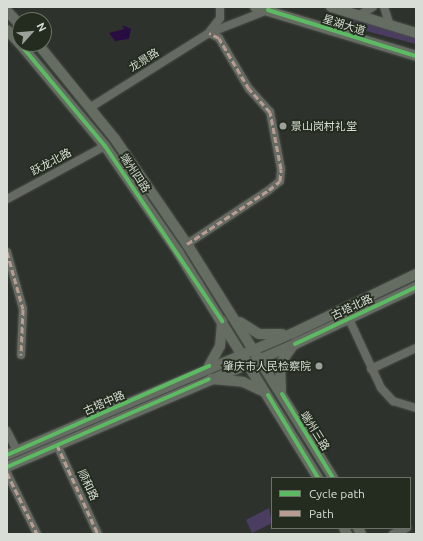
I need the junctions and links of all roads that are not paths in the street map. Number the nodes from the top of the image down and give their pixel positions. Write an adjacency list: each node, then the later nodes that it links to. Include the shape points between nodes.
1 (220, 7): 9 (street, via 220,18)
2 (255, 7): 6 (main road, 星湖大道)
3 (331, 7): 7 (main road, 星湖大道)
4 (373, 7): 7 (street)
5 (384, 7): 8 (street)
6 (268, 10): 9 (street); 13 (main road, 星湖大道)
7 (359, 15): 8 (main road, 星湖大道)
8 (390, 25): 10 (main road, 星湖大道)
9 (208, 33): 14 (street, 龙景路); 19 (street, via 219,38 249,89 270,112 281,175 280,181 269,190)
10 (416, 33)
11 (27, 52): 15 (main road, 端州四路)
12 (45, 52): 14 (main road, 端州四路)
13 (416, 56)
14 (91, 107): 17 (main road, 端州四路)
15 (105, 146): 16 (street, 跃龙北路); 18 (main road, 端州四路)
16 (7, 198)
17 (162, 206): 18 (main road); 19 (main road, 端州四路)
18 (151, 213): 25 (main road, 端州四路)
19 (187, 244): 23 (main road, 端州四路)
20 (7, 252): 31 (street, via 22,309)
21 (416, 274): 26 (main road, 古塔北路)
22 (416, 287): 24 (main road, 古塔北路)
23 (233, 315): 26 (main road, via 259,334); 28 (main road, 端州四路)
24 (349, 318): 27 (main road, 古塔北路); 35 (street)
25 (222, 321): 30 (main road, 端州四路); 34 (main road, via 220,346)
26 (293, 332): 28 (main road, 古塔北路)
27 (295, 344): 32 (main road, 古塔北路); 38 (main road, via 282,358)
28 (253, 348): 30 (main road, 古塔北路); 32 (main road, 端州四路)
29 (416, 348): 35 (street)
30 (242, 353): 33 (main road, 端州四路); 34 (main road, 古塔中路)
31 (21, 355)
32 (259, 358): 33 (main road, 古塔北路); 38 (main road, 端州三路)
33 (248, 363): 36 (main road, 古塔中路); 39 (main road, 端州三路)
34 (209, 366): 37 (main road, 古塔中路)
35 (372, 369): 40 (street, via 388,396)
36 (209, 379): 37 (main road, 古塔中路); 39 (main road, via 243,382)
37 (159, 394): 42 (main road, 古塔中路); 43 (main road, 古塔中路)
38 (282, 394): 47 (main road, 端州三路)
39 (268, 395): 46 (main road, 端州三路)
40 (416, 408)
41 (7, 431): 43 (street)
42 (57, 445): 44 (main road, 古塔中路); 50 (street, 顺和路)
43 (12, 453)
44 (7, 467)
45 (7, 473): 49 (street)
46 (317, 477)
47 (332, 477)
48 (405, 529): 51 (street)
49 (36, 534)
50 (98, 534)
51 (393, 534)

